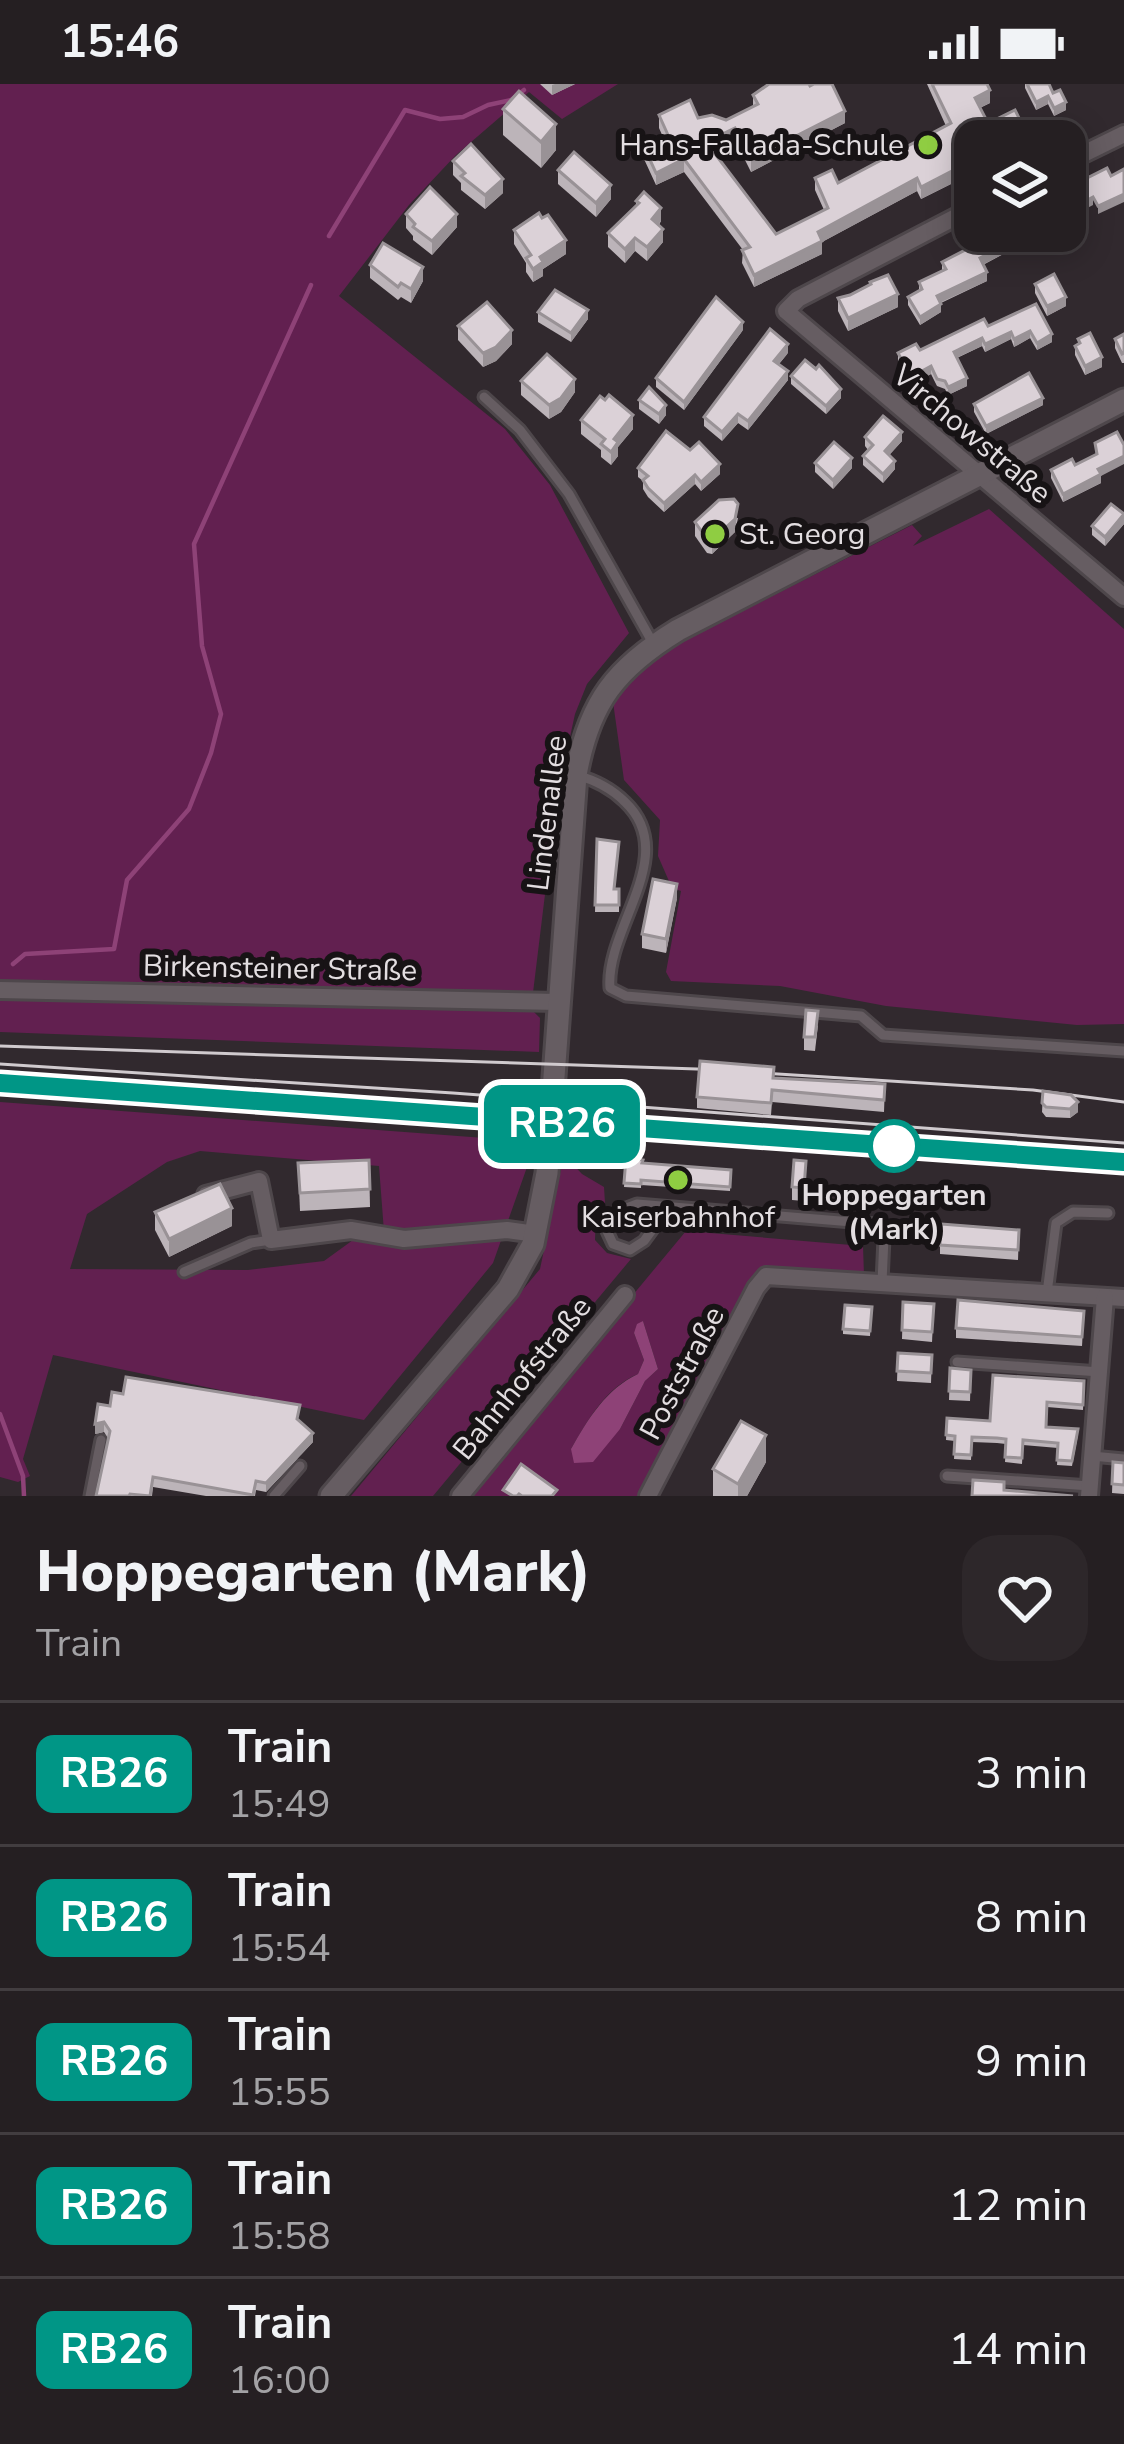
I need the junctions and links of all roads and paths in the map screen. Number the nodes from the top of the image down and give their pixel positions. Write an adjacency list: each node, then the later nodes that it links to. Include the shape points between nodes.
1 (1124, 134): 2 (street)
2 (1086, 153)
3 (954, 218): 6 (street, Virchowstraße, via 785,311)
4 (484, 397): 8 (lane, via 569,494)
5 (1124, 400): 6 (street, Lindenallee)
6 (977, 475): 7 (street, Virchowstraße); 8 (street, Lindenallee)
7 (1124, 597)
8 (654, 645): 9 (street, Lindenallee, via 617,675 599,703)
9 (576, 775): 11 (street, Lindenallee); 12 (lane, via 618,795 645,835 610,988 647,1000 861,1016 883,1035)
10 (0, 990): 11 (street, Birkensteiner Straße)
11 (558, 1002): 16 (street, Lindenallee)
12 (1124, 1051)
13 (191, 1202): 17 (street, via 259,1181)
14 (669, 1207): 14 (lane, via 644,1241 630,1250 613,1244 608,1215 637,1204); 19 (lane, via 876,1224 884,1238)
15 (1108, 1213): 20 (lane, via 1073,1212 1056,1223)
16 (536, 1234): 17 (street, via 404,1239 351,1230); 33 (street, Lindenallee, via 508,1289)
17 (272, 1240): 18 (lane)
18 (184, 1272)
19 (882, 1282): 20 (street); 35 (street, Poststraße, via 766,1276)
20 (1048, 1293): 22 (street)
21 (625, 1295): 34 (street, Bahnhofstraße)
22 (1115, 1298): 24 (street)
23 (957, 1362): 24 (lane)
24 (1100, 1372): 26 (street)
25 (101, 1440): 31 (lane)
26 (1092, 1456): 27 (lane); 30 (street)
27 (1124, 1459)
28 (300, 1466): 32 (lane)
29 (947, 1475): 30 (lane)
30 (1089, 1491)
31 (90, 1496)
32 (274, 1496)
33 (331, 1496)
34 (460, 1496)
35 (648, 1496)

